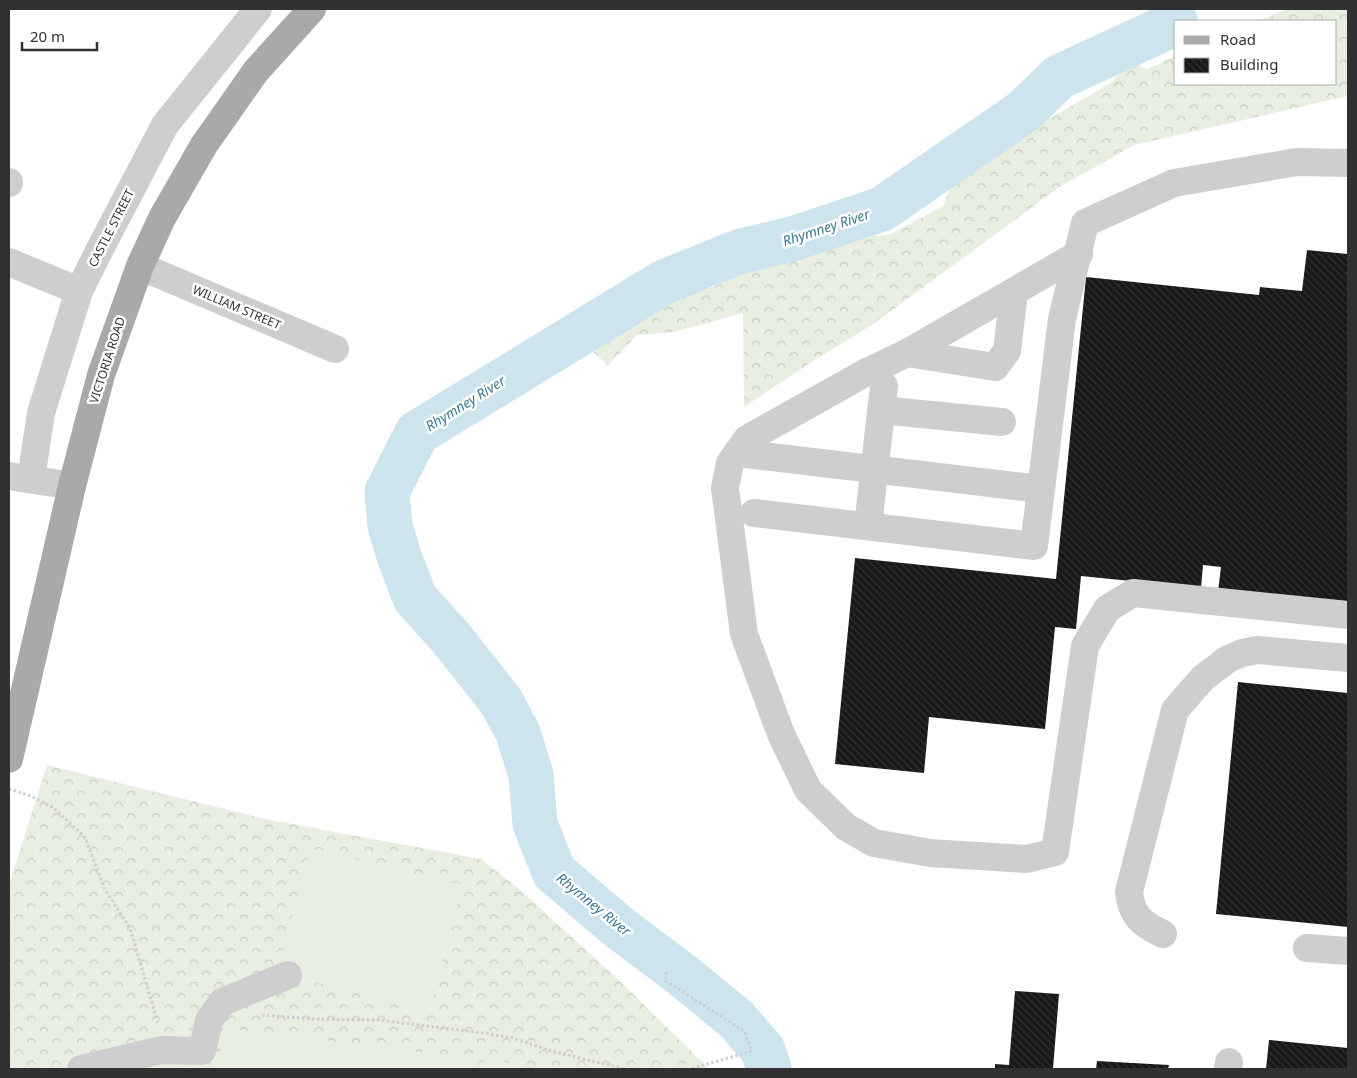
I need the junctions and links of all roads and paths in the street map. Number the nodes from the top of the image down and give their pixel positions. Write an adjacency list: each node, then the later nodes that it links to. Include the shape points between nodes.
1 (258, 9): 7 (street, CASTLE STREET, via 166,125)
2 (312, 9): 6 (main road, VICTORIA ROAD, via 256,71 204,145 162,218)
3 (1348, 163): 4 (street, via 1297,162 1174,184 1085,223)
4 (1079, 254): 8 (street); 16 (street, via 1062,318)
5 (9, 262): 7 (street)
6 (140, 266): 9 (street, WILLIAM STREET); 15 (main road, VICTORIA ROAD, via 101,375)
7 (79, 291): 14 (street, CASTLE STREET)
8 (1014, 292): 10 (street); 10 (street, via 1007,351 995,367)
9 (335, 349)
10 (907, 353): 12 (street, via 747,439)
11 (1002, 422): 13 (street, via 882,398)
12 (737, 453): 13 (street); 19 (street, via 730,463 725,488 744,634 781,734 808,790 846,827 874,843 930,852 1027,859 1055,852 1085,646 1108,609 1132,593)
13 (875, 469): 16 (street); 18 (street)
14 (20, 477): 15 (street)
15 (72, 486): 21 (main road, VICTORIA ROAD)
16 (1040, 488): 18 (street, via 1034,546)
17 (754, 513): 18 (street)
18 (868, 526)
19 (1348, 616)
20 (1348, 658): 23 (street, via 1257,650 1242,653 1228,659 1203,678 1175,710 1129,892 1130,905 1136,916)
21 (9, 759)
22 (9, 789): 29 (path, via 54,808 84,837 104,888 130,928)
23 (1163, 934)
24 (1307, 948): 25 (street)
25 (1348, 951)
26 (667, 972): 33 (path, via 664,980 744,1032 752,1051)
27 (288, 974): 30 (street, via 222,1002 210,1020)
28 (255, 1014): 32 (path, via 378,1020 484,1033)
29 (169, 1050): 30 (street); 31 (street)
30 (202, 1060)
31 (81, 1069)
32 (625, 1069)
33 (690, 1069)

